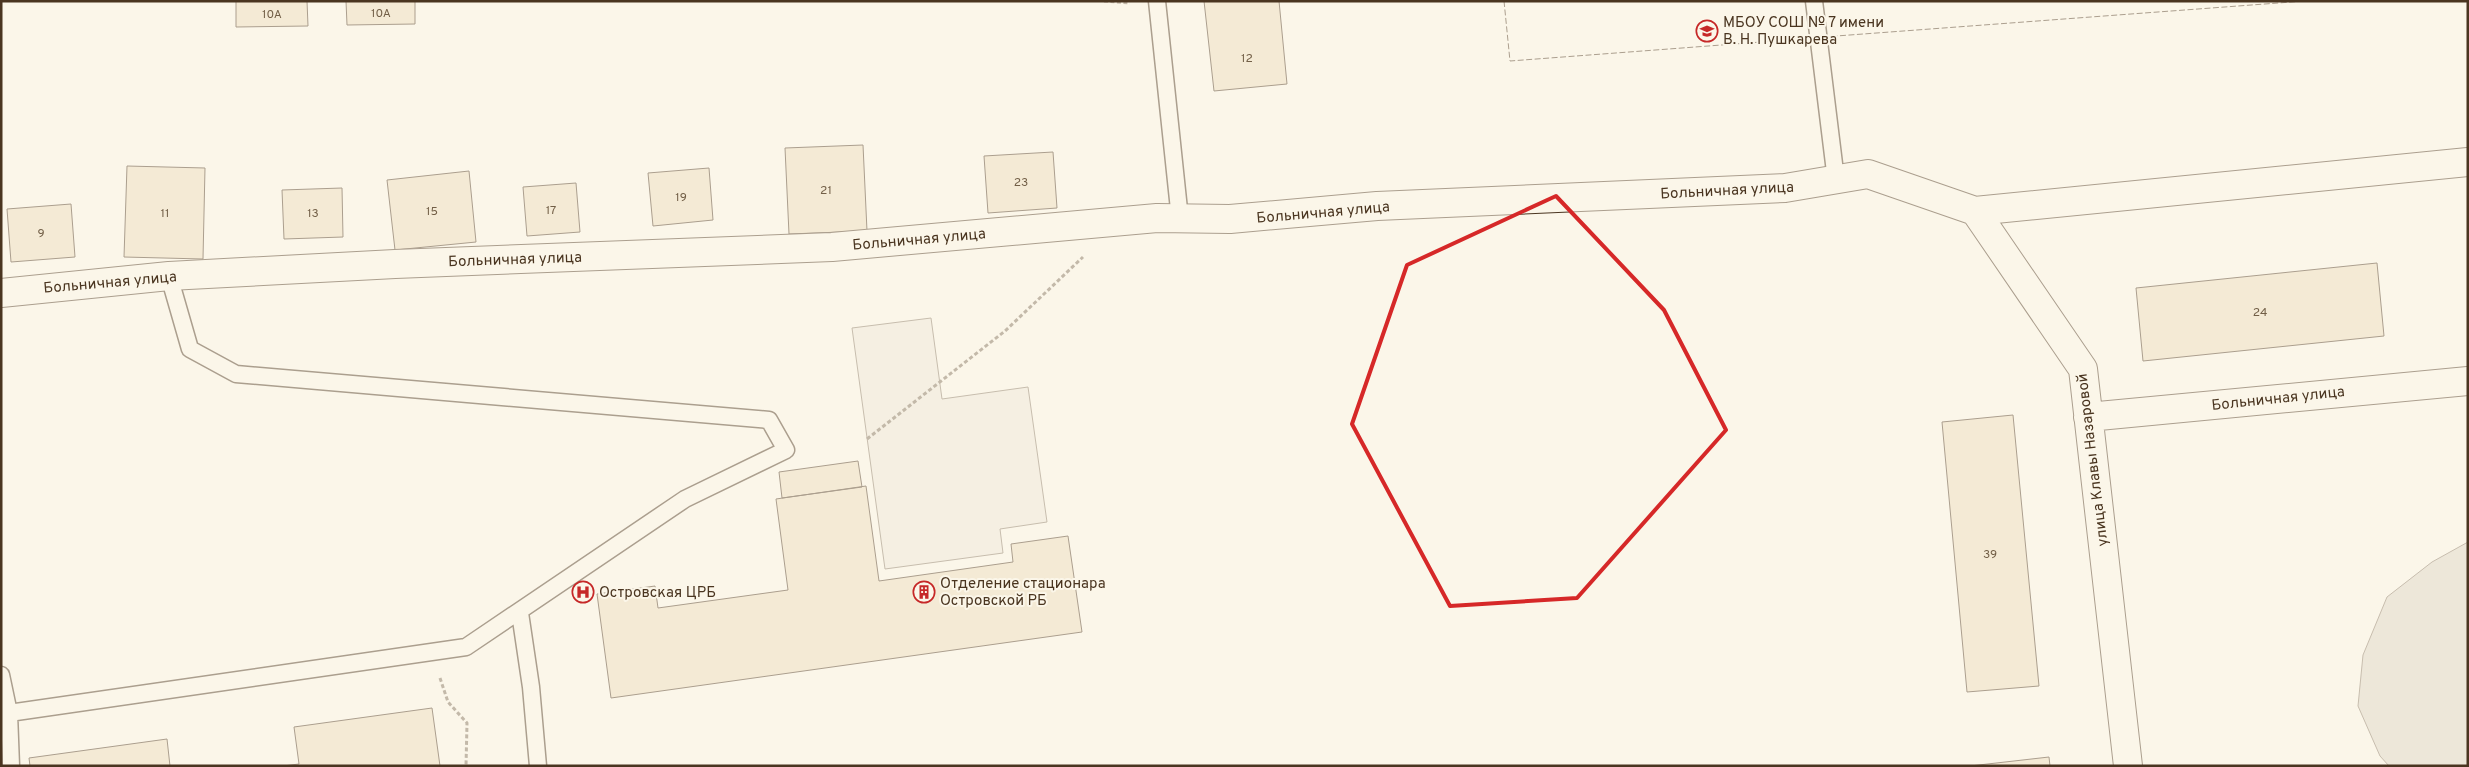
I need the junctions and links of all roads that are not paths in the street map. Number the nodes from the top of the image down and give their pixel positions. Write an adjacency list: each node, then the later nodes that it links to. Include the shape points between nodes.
1 (1157, 1): 6 (lane)
2 (1814, 1): 4 (lane)
3 (2468, 162): 5 (street)
4 (1836, 180): 5 (street, via 1868,174); 6 (street, Больничная улица, via 1785,188 1377,206 1230,219)
5 (1975, 211): 10 (street, улица Клавы Назаровой, via 2083,369)
6 (1180, 219): 7 (street, Больничная улица, via 1157,218 832,247)
7 (169, 276): 8 (street, Больничная улица); 11 (lane, via 190,349 236,374 769,420 786,450 685,499)
8 (1, 293)
9 (2468, 381): 10 (street, Больничная улица)
10 (2088, 417): 16 (street, улица Клавы Назаровой)
11 (520, 613): 13 (lane, via 466,647); 15 (lane)
12 (1, 675): 13 (lane)
13 (9, 713): 14 (lane)
14 (11, 766)
15 (538, 766)
16 (2128, 766)

